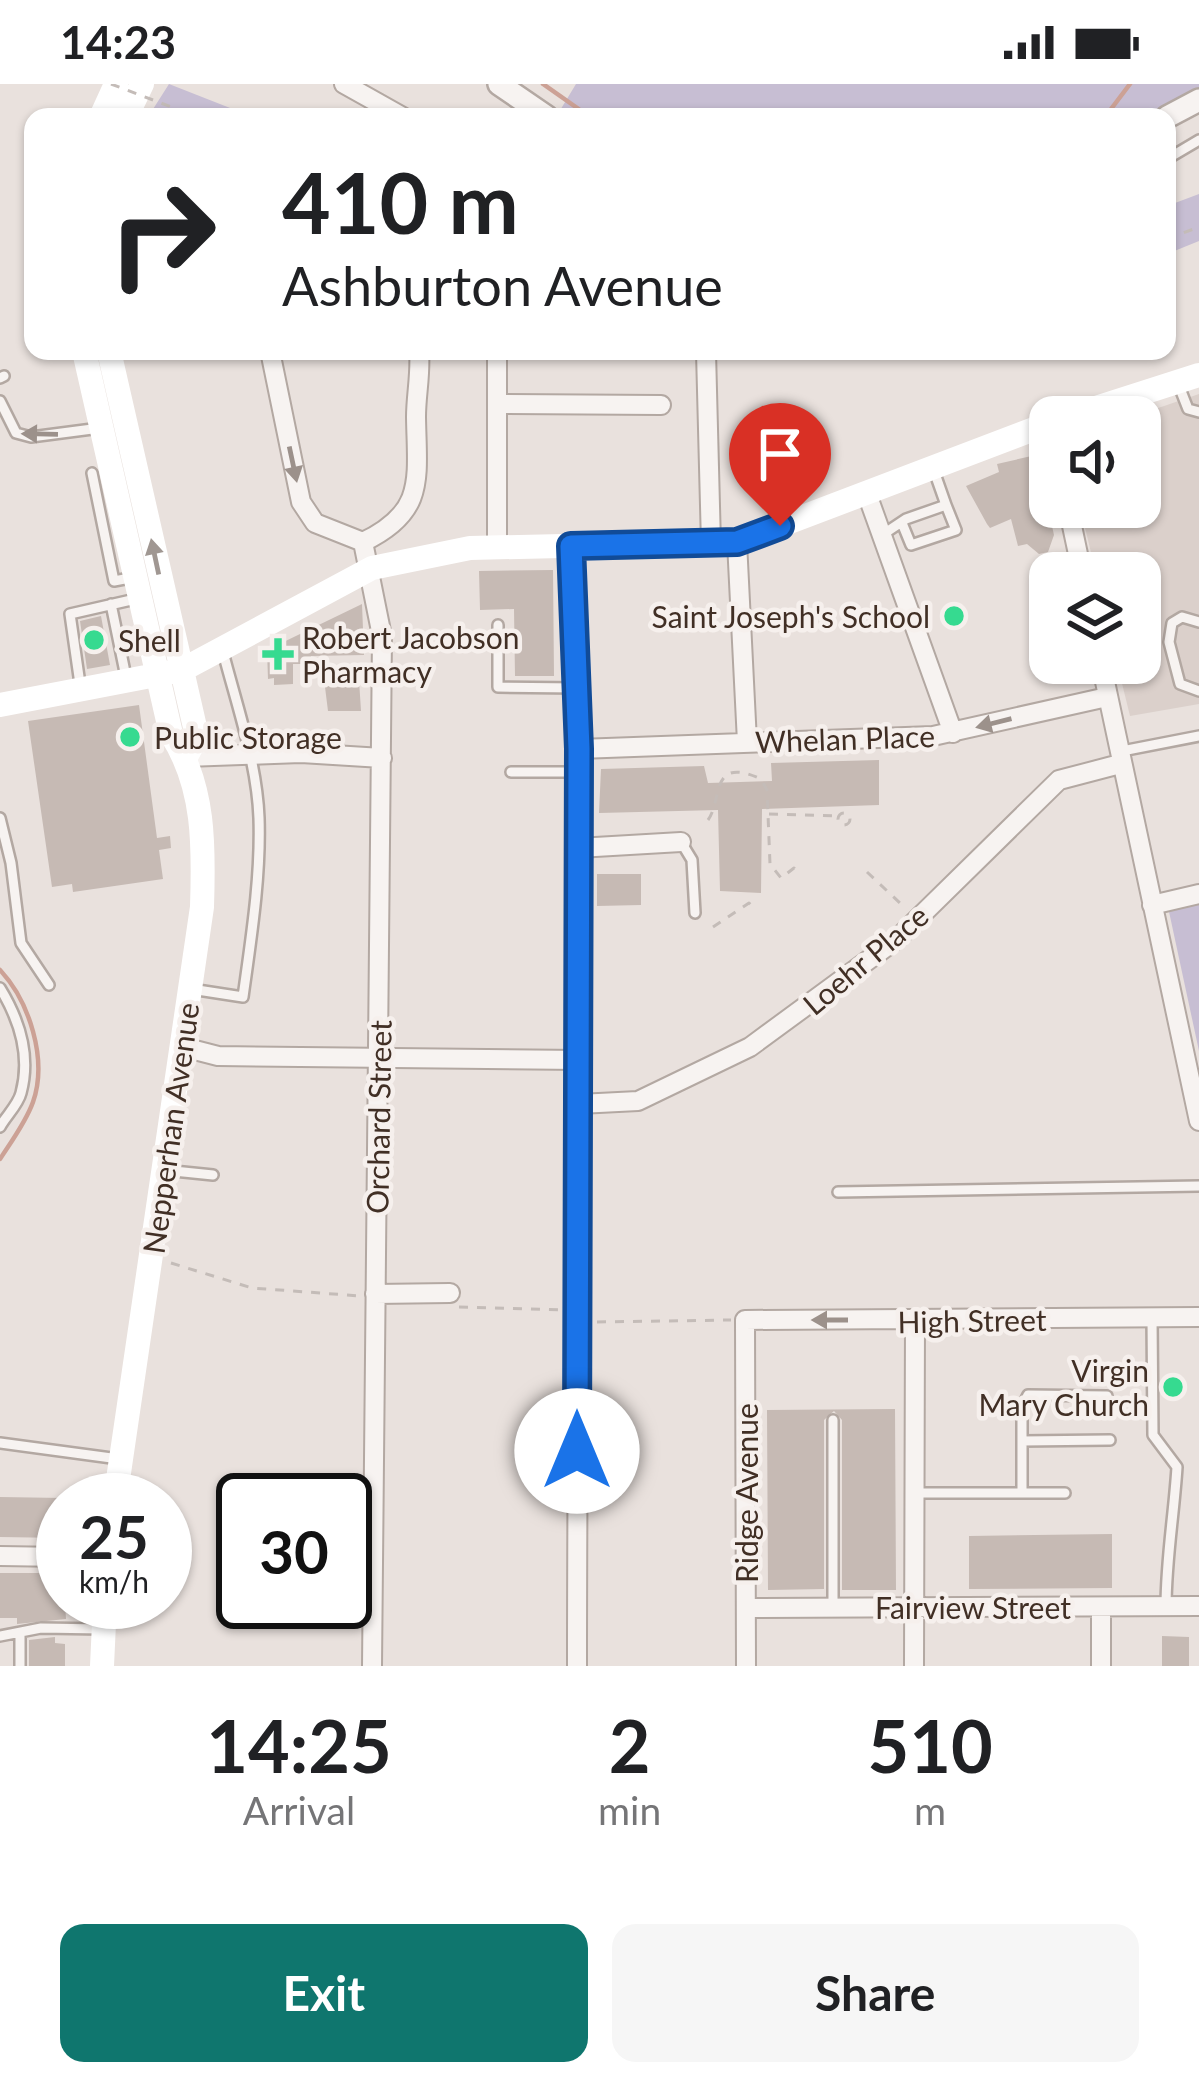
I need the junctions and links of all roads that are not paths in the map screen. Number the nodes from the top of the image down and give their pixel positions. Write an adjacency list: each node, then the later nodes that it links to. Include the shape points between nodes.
1 (344, 84): 3 (street)
2 (500, 84): 4 (street)
3 (387, 108)
4 (534, 108)
5 (89, 360): 17 (main road, Nepperhan Avenue)
6 (90, 360): 38 (main road, Nepperhan Avenue, one-way to 6)
7 (272, 360): 25 (street, one-way to 25, via 301,502 315,523)
8 (419, 360): 25 (street, via 418,485 398,521)
9 (497, 360): 14 (street)
10 (706, 360): 27 (street)
11 (1188, 378): 12 (main road); 16 (lane, via 1188,409)
12 (1136, 396)
13 (0, 400): 17 (lane, one-way to 13, via 16,433)
14 (497, 404): 15 (street); 29 (street)
15 (661, 405)
16 (1199, 412)
17 (100, 428): 31 (main road, Nepperhan Avenue)
18 (1029, 433): 19 (main road)
19 (933, 468): 21 (main road); 22 (lane)
20 (92, 473): 31 (lane, via 115,581)
21 (867, 494): 24 (street); 26 (main road)
22 (946, 505): 23 (lane); 23 (lane, via 956,530 911,545)
23 (902, 523): 24 (lane)
24 (882, 535): 46 (street)
25 (362, 542): 30 (street, Orchard Street)
26 (737, 542): 27 (main road); 49 (street)
27 (711, 544): 28 (main road)
28 (571, 546): 29 (main road); 41 (street)
29 (497, 547): 30 (main road)
30 (372, 568): 37 (main road); 52 (street, Orchard Street, via 382,636)
31 (138, 588): 32 (lane); 35 (main road, Nepperhan Avenue)
32 (111, 604): 36 (lane); 42 (lane, via 70,614)
33 (1199, 622): 43 (lane, via 1172,622 1169,642 1180,684)
34 (498, 625): 41 (lane, via 498,687)
35 (149, 639): 36 (lane); 38 (main road, Nepperhan Avenue)
36 (120, 645): 39 (lane)
37 (222, 650): 38 (main road); 50 (lane)
38 (170, 673): 39 (main road); 51 (main road, Nepperhan Avenue, via 197,736)
39 (128, 682): 42 (main road)
40 (1105, 684): 44 (street)
41 (577, 688): 48 (street)
42 (81, 691): 45 (main road)
43 (1199, 691)
44 (1108, 697): 46 (street, Whelan Place, one-way to 46); 53 (street)
45 (0, 705)
46 (953, 733): 49 (street, Whelan Place)
47 (1199, 736): 53 (lane)
48 (579, 749): 49 (street, Whelan Place); 55 (street)
49 (743, 750)
50 (249, 755): 51 (street); 52 (street); 64 (lane, via 259,817 243,997)
51 (186, 757): 64 (main road, Nepperhan Avenue, via 204,835)
52 (382, 758): 66 (street, Orchard Street)
53 (1118, 758): 60 (street); 68 (street, Loehr Place, via 1059,780 897,939 750,1047 638,1101)
54 (511, 772): 55 (lane)
55 (579, 772): 58 (street)
56 (0, 818): 62 (lane, via 21,944)
57 (681, 842): 58 (street); 61 (lane, via 692,860)
58 (578, 848): 67 (street)
59 (1199, 894): 60 (street)
60 (1152, 904): 69 (street)
61 (695, 913)
62 (49, 985)
63 (0, 988): 70 (lane, via 24,1052 21,1096)
64 (191, 989): 65 (main road, Nepperhan Avenue)
65 (183, 1047): 66 (street, via 218,1056); 71 (main road, Nepperhan Avenue)
66 (380, 1059): 67 (street); 76 (street, Orchard Street)
67 (580, 1060): 68 (street)
68 (579, 1104): 106 (street)
69 (1199, 1121)
70 (0, 1127)
71 (164, 1170): 72 (lane); 86 (main road, Nepperhan Avenue)
72 (213, 1175)
73 (1199, 1186): 74 (lane)
74 (838, 1192)
75 (450, 1293): 76 (street)
76 (375, 1295): 105 (street, Orchard Street)
77 (1199, 1317): 78 (street, High Street)
78 (1152, 1318): 80 (street, High Street); 93 (lane, via 1153,1435 1177,1466)
79 (745, 1320): 80 (street, High Street, one-way to 79); 96 (street, Ridge Avenue)
80 (915, 1321): 88 (street)
81 (1107, 1396): 83 (lane, via 1028,1395)
82 (833, 1420): 97 (lane)
83 (1022, 1441): 84 (lane); 89 (lane)
84 (1110, 1441)
85 (0, 1444): 86 (lane)
86 (119, 1459): 87 (main road, Nepperhan Avenue)
87 (118, 1473)
88 (914, 1493): 89 (lane); 98 (street)
89 (1022, 1493): 90 (lane)
90 (1065, 1493)
91 (0, 1556): 92 (street)
92 (36, 1557)
93 (1166, 1606): 94 (street, Fairview Street); 95 (street, Fairview Street)
94 (1199, 1606)
95 (1101, 1607): 98 (street, Fairview Street); 109 (street)
96 (746, 1608): 97 (street, Fairview Street); 107 (street, Ridge Avenue)
97 (833, 1608): 98 (street, Fairview Street)
98 (914, 1608): 108 (street)
99 (38, 1629): 101 (lane)
100 (103, 1629): 104 (main road)
101 (20, 1634): 102 (lane); 103 (lane)
102 (0, 1636)
103 (20, 1666)
104 (102, 1666)
105 (372, 1666)
106 (577, 1666)
107 (746, 1666)
108 (914, 1666)
109 (1101, 1666)

